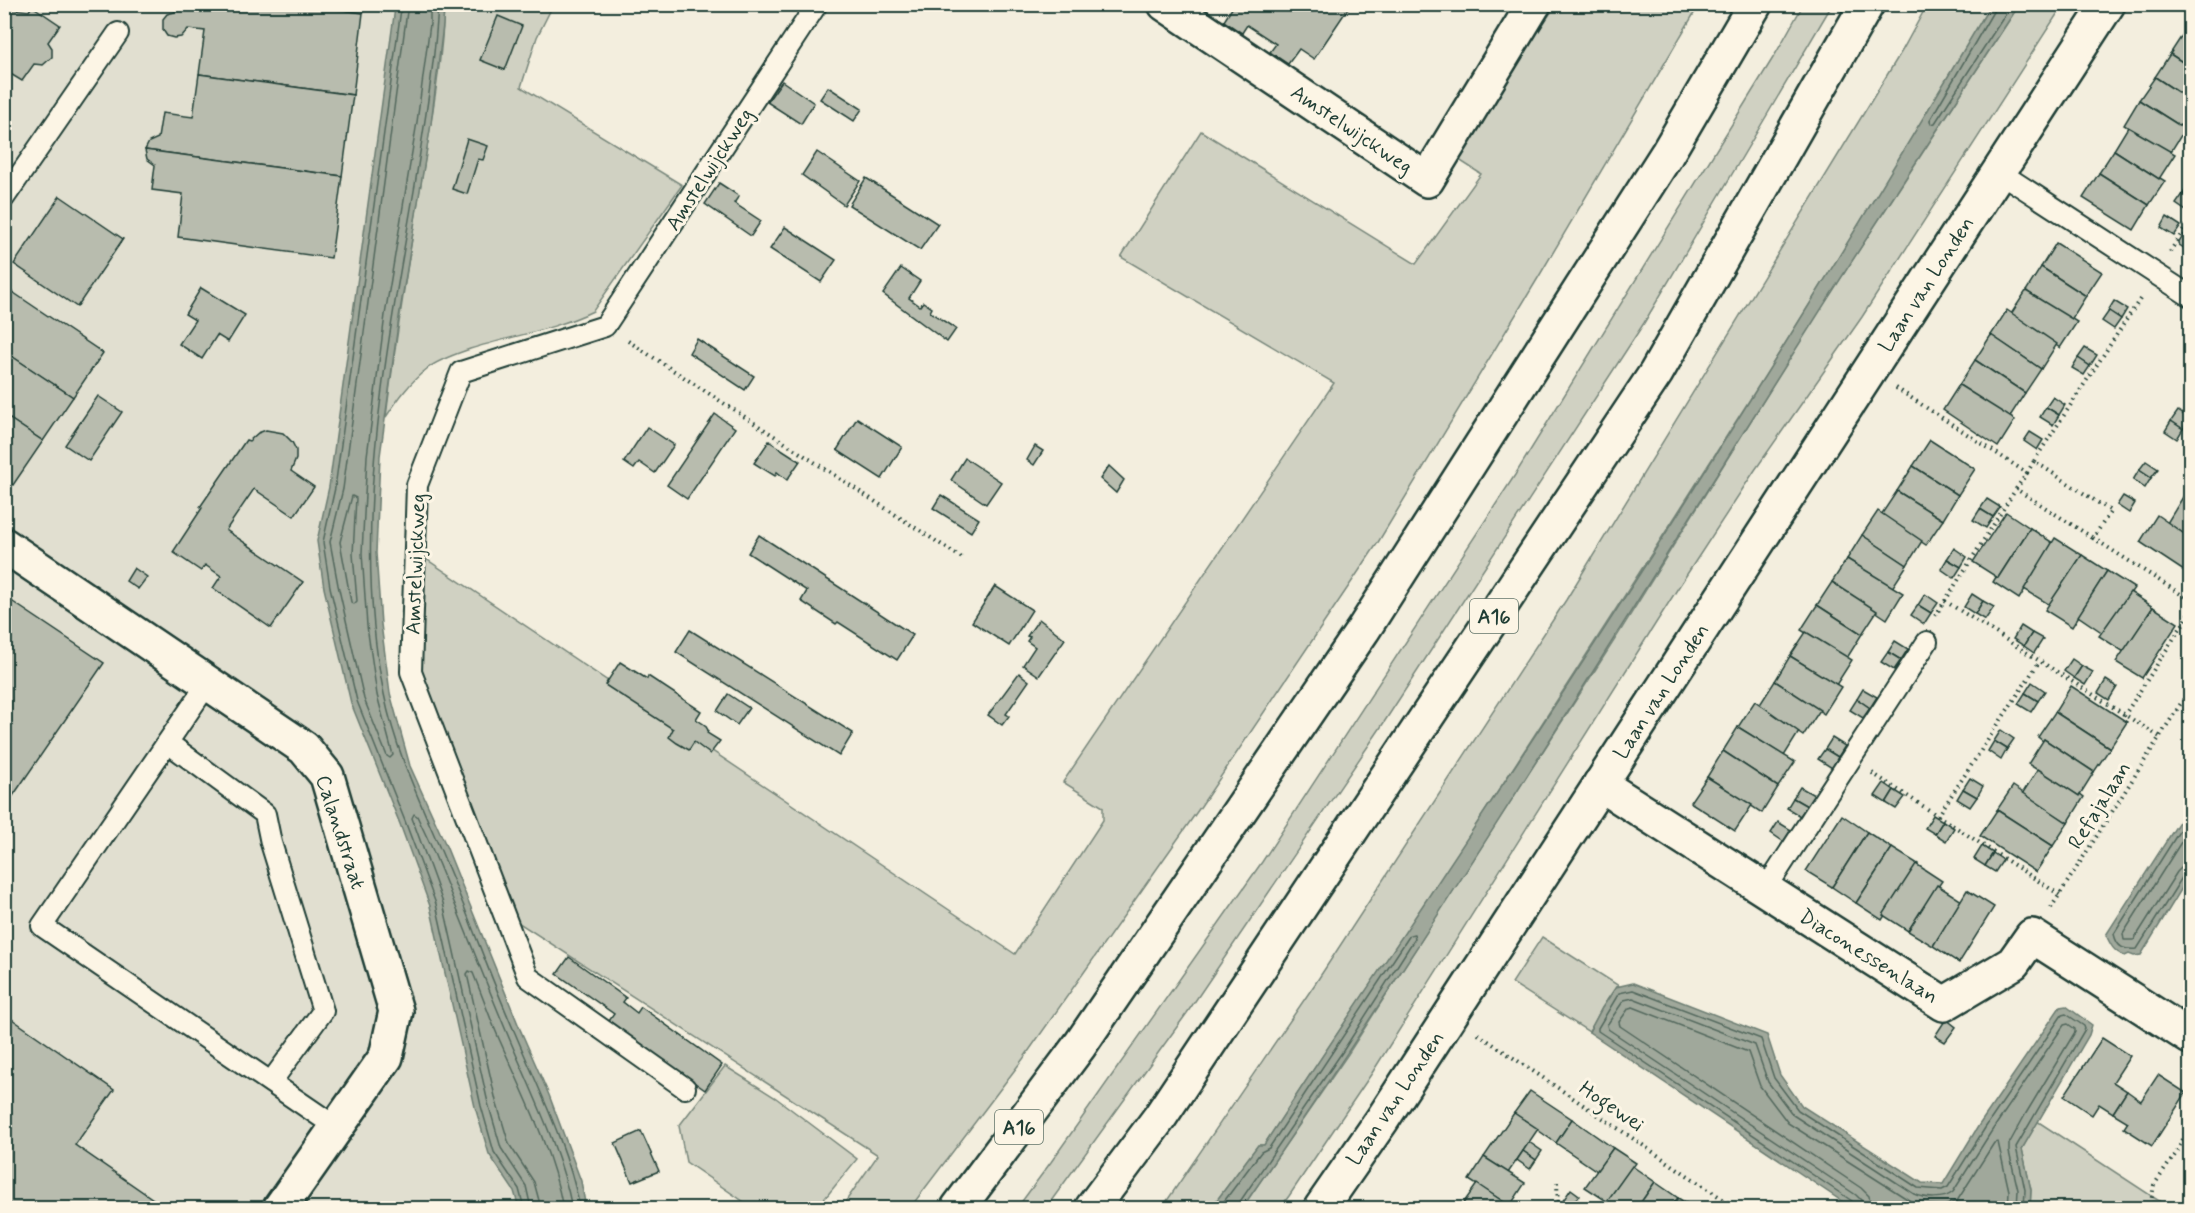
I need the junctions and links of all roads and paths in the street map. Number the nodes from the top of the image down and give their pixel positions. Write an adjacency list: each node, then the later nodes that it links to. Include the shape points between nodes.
1 (817, 4): 13 (lane, Amstelwijckweg)
2 (1165, 4): 3 (main road, Amstelwijckweg, via 1427,180)
3 (1534, 4)
4 (1755, 4): 45 (main road, A16, via 1667,154 1363,630 1080,1045)
5 (1868, 4): 46 (main road, A16, via 1656,373 1160,1117)
6 (2108, 4): 8 (main road, Laan van Londen)
7 (118, 33): 9 (lane)
8 (1999, 172): 11 (lane); 32 (main road, Laan van Londen)
9 (4, 198)
10 (2190, 220): 11 (path)
11 (2156, 274): 12 (lane); 15 (path)
12 (2190, 296)
13 (605, 326): 20 (path); 40 (lane, Amstelwijckweg, via 460,372 417,485 411,672 528,977)
14 (1889, 384): 16 (path)
15 (2034, 461): 16 (path); 18 (path, via 2111,511)
16 (2027, 473): 17 (path)
17 (2016, 489): 18 (path); 22 (path)
18 (2093, 538): 21 (path)
19 (4, 545): 26 (main road, Calandstraat)
20 (962, 558)
21 (2190, 600)
22 (1945, 601): 24 (path, via 1921,638); 25 (path)
23 (2190, 614): 28 (path)
24 (1927, 642): 31 (lane)
25 (2039, 662): 28 (path); 33 (path)
26 (208, 683): 30 (lane); 42 (main road, Calandstraat, via 304,748 327,776 396,1011 386,1057)
27 (2190, 689): 29 (path, Refajalaan)
28 (2124, 716): 29 (path)
29 (2160, 737): 35 (path, Refajalaan)
30 (168, 743): 39 (lane, via 265,814 323,1011); 39 (lane, via 42,926)
31 (1851, 760): 33 (path); 34 (lane)
32 (1600, 784): 34 (main road, Diaconessenlaan); 47 (main road, Laan van Londen)
33 (1938, 816): 35 (path)
34 (1765, 890): 36 (main road, Diaconessenlaan, via 1944,1004 2013,963)
35 (2060, 895): 36 (path, Refajalaan)
36 (2032, 936): 38 (main road)
37 (1470, 1028): 49 (path, Hogewei)
38 (2190, 1037)
39 (272, 1082): 42 (lane)
40 (685, 1088)
41 (2190, 1124): 50 (path, via 2177,1152 2154,1185 2151,1202)
42 (336, 1127): 44 (main road, Calandstraat)
43 (1557, 1182): 48 (path)
44 (280, 1209)
45 (958, 1209)
46 (1092, 1209)
47 (1321, 1209)
48 (1558, 1209)
49 (1736, 1209)
50 (2156, 1209)

